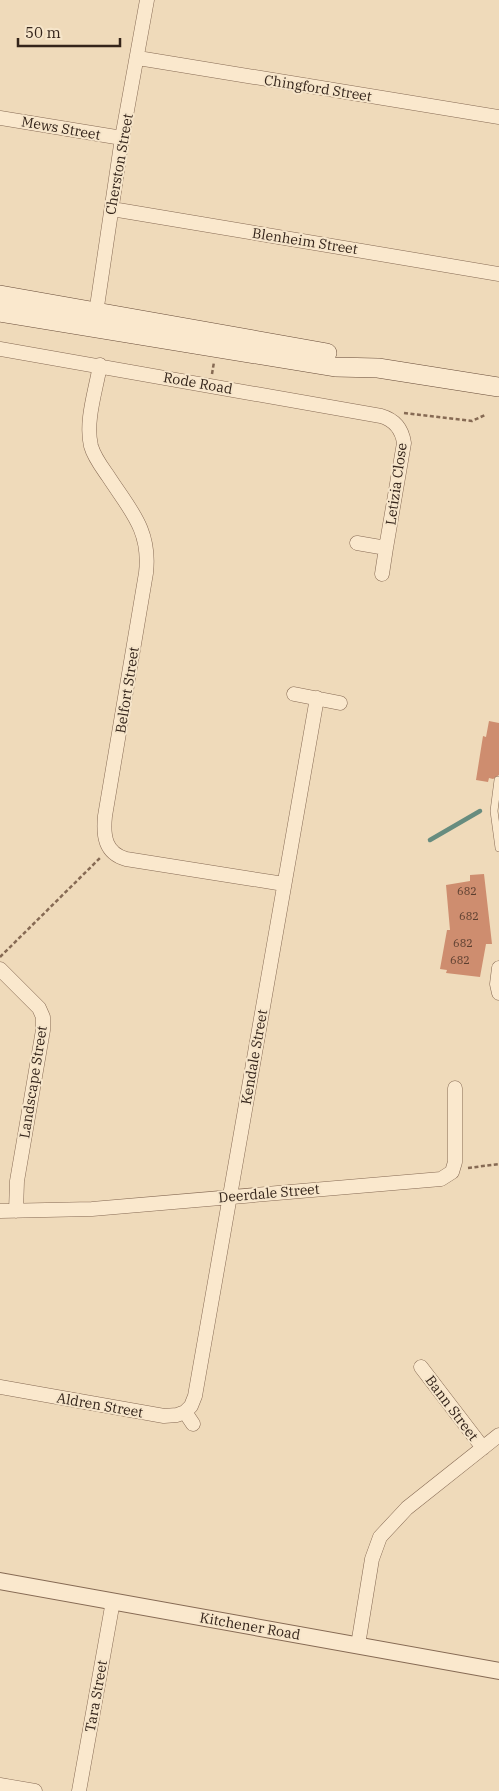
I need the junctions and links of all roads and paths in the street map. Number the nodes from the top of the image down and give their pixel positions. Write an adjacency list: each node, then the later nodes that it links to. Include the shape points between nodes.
1 (147, 0): 2 (street, Cherston Street)
2 (138, 58): 3 (street, Chingford Street); 5 (street, Cherston Street)
3 (499, 117)
4 (0, 118): 5 (street, Mews Street)
5 (122, 138): 6 (street, Cherston Street)
6 (112, 209): 7 (street, Blenheim Street); 10 (street, Cherston Street)
7 (499, 274)
8 (0, 295): 10 (main road)
9 (0, 312): 10 (main road)
10 (95, 320): 11 (main road); 14 (main road, via 337,354)
11 (216, 348): 14 (main road, via 335,367); 15 (path)
12 (0, 349): 13 (street, Rode Road)
13 (100, 365): 15 (street, Rode Road); 26 (street, Belfort Street, via 90,427 91,444 98,461 138,523 148,551 105,816 104,831)
14 (378, 368): 16 (main road)
15 (210, 385): 18 (street, Rode Road)
16 (499, 388)
17 (485, 415): 18 (path, via 472,421 410,412 403,413)
18 (397, 420): 20 (street, Letizia Close, via 403,448)
19 (357, 543): 20 (street)
20 (386, 548): 21 (street, Letizia Close)
21 (382, 574)
22 (294, 694): 23 (street)
23 (317, 698): 24 (street); 28 (street, Kendale Street)
24 (340, 703)
25 (498, 780): 27 (lane, via 494,811)
26 (109, 848): 28 (street, via 126,859); 29 (path)
27 (499, 848)
28 (284, 884): 36 (street, Kendale Street)
29 (0, 957)
30 (499, 968): 32 (street, via 496,984)
31 (0, 969): 37 (street, Landscape Street, via 35,1004 43,1017 17,1182)
32 (499, 993)
33 (455, 1088): 35 (street)
34 (499, 1164): 35 (path)
35 (454, 1168): 36 (street, Deerdale Street, via 449,1175 437,1180)
36 (230, 1196): 37 (street, Deerdale Street, via 92,1209); 41 (street, Kendale Street, via 196,1396)
37 (16, 1210): 38 (street, Deerdale Street)
38 (0, 1211)
39 (422, 1367): 44 (street, Bann Street)
40 (0, 1387): 41 (street, Aldren Street, via 164,1416)
41 (185, 1412): 42 (street)
42 (193, 1424)
43 (499, 1436): 44 (street)
44 (483, 1448): 47 (street, via 396,1517 380,1537 372,1559)
45 (0, 1581): 46 (street, Kitchener Road)
46 (113, 1601): 47 (street, Kitchener Road); 51 (street, Tara Street)
47 (358, 1645): 48 (street, Kitchener Road)
48 (499, 1671)
49 (0, 1785): 50 (street)
50 (35, 1791)
51 (79, 1791)

